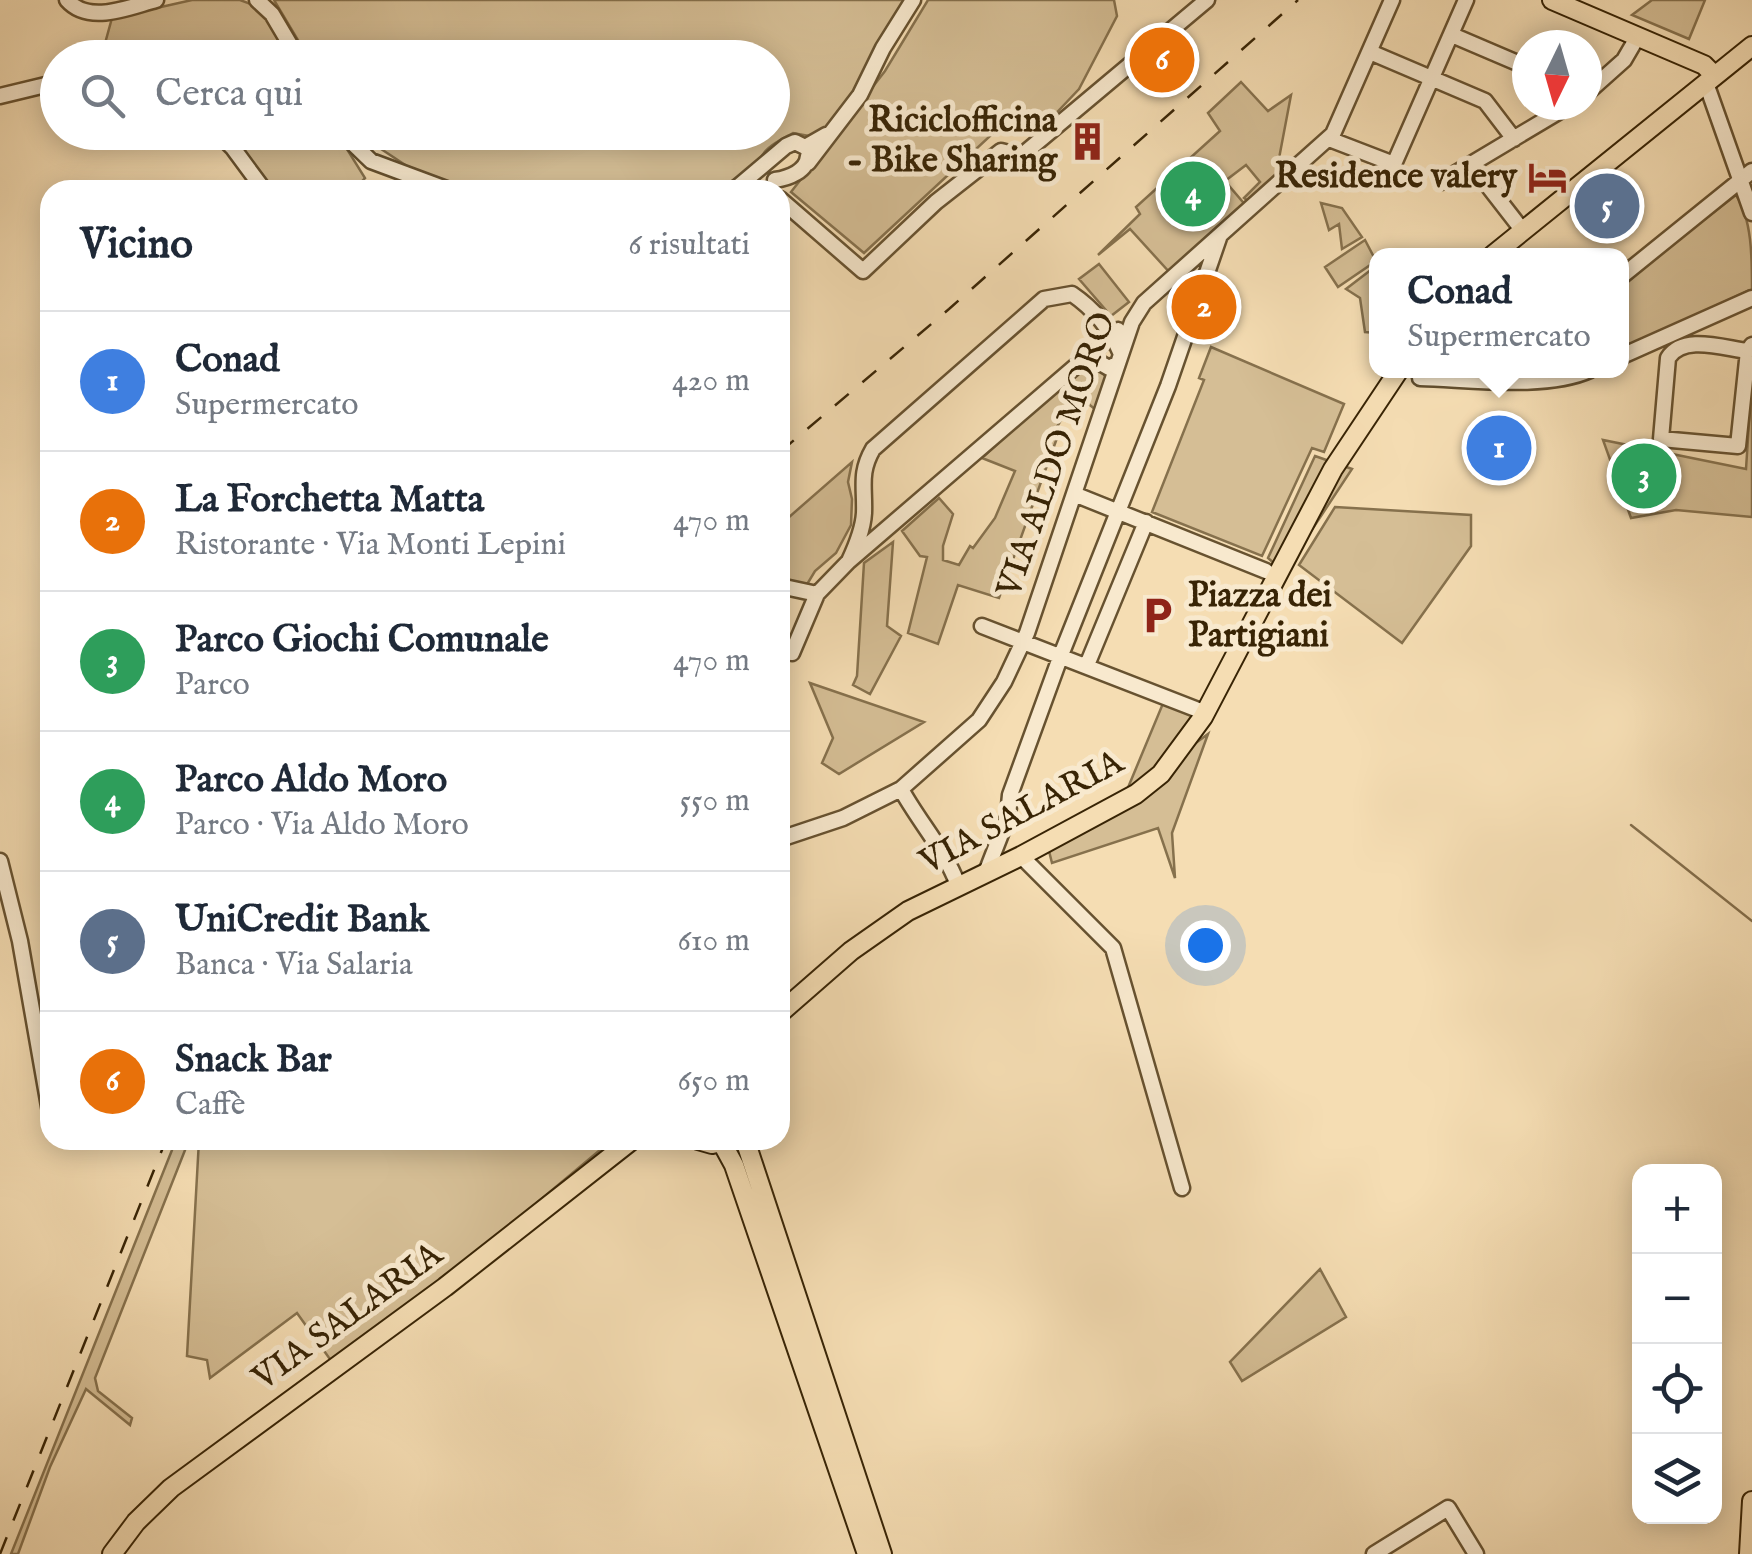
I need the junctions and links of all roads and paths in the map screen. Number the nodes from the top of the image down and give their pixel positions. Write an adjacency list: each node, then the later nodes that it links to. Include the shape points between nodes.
1 (66, 0): 2 (street, via 90,13)
2 (156, 0)
3 (258, 0): 11 (street)
4 (914, 0): 27 (street, via 860,96)
5 (1207, 0): 34 (street, via 1021,156 1002,152 970,173 863,271)
6 (1392, 0): 13 (street, VIA ALDO MORO)
7 (1466, 0): 9 (street)
8 (1552, 0): 10 (main road)
9 (1452, 35): 14 (street); 15 (street)
10 (1638, 36): 16 (street); 17 (main road, via 1704,66)
11 (287, 40)
12 (1752, 46): 17 (main road)
13 (1370, 52): 15 (street); 21 (street, VIA ALDO MORO)
14 (1512, 61)
15 (1432, 79): 21 (street, via 1394,164); 22 (street, via 1485,101)
16 (1602, 80)
17 (1710, 80): 29 (street); 36 (main road)
18 (40, 86): 19 (street)
19 (0, 96)
20 (1545, 120): 22 (street)
21 (1329, 139): 37 (street, VIA ALDO MORO)
22 (1514, 139): 28 (street)
23 (790, 144): 27 (street)
24 (234, 150): 31 (street)
25 (360, 150): 32 (street)
26 (781, 150): 30 (street, via 771,157)
27 (806, 155): 30 (street)
28 (1471, 164): 33 (street); 36 (street)
29 (1746, 175): 35 (street); 39 (street)
30 (775, 178)
31 (257, 180)
32 (421, 180)
33 (1441, 182)
34 (790, 208)
35 (1752, 213)
36 (1522, 231): 38 (main road)
37 (1219, 238): 41 (street, VIA ALDO MORO); 52 (street)
38 (1503, 248)
39 (1629, 270)
40 (1752, 298): 44 (street)
41 (1132, 322): 42 (street); 45 (street, VIA ALDO MORO)
42 (1111, 334): 45 (street); 46 (street, via 1096,349); 54 (street, via 1072,294 1044,299 873,449 861,477 864,515)
43 (1750, 348): 43 (street, via 1684,344 1673,350 1661,439 1738,446)
44 (1629, 353)
45 (1120, 359): 46 (street, via 1109,368); 50 (street, VIA ALDO MORO)
46 (1098, 363): 50 (street); 54 (street, via 1077,365)
47 (1394, 378): 63 (main road, VIA SALARIA, via 1333,469)
48 (1420, 378): 49 (street)
49 (1561, 378)
50 (1111, 387): 51 (street, VIA ALDO MORO)
51 (1074, 494): 52 (street); 59 (street, VIA ALDO MORO)
52 (1119, 512): 53 (street); 61 (street)
53 (1146, 522): 55 (street); 62 (street)
54 (850, 561): 57 (street)
55 (1266, 571)
56 (790, 588): 57 (street)
57 (817, 594): 60 (street)
58 (982, 626): 59 (street)
59 (1023, 641): 61 (street); 64 (street, VIA ALDO MORO, via 979,720)
60 (790, 653)
61 (1061, 654): 62 (street); 68 (street)
62 (1088, 665): 63 (street)
63 (1206, 713): 66 (main road, VIA SALARIA, via 1171,762 1136,794)
64 (901, 789): 65 (street, VIA ALDO MORO); 69 (street, via 949,860)
65 (790, 836)
66 (1021, 856): 68 (main road, VIA SALARIA); 75 (street, via 1113,948)
67 (0, 861): 71 (street)
68 (987, 870): 69 (main road, VIA SALARIA)
69 (958, 885): 70 (main road, VIA SALARIA, via 879,930)
70 (790, 1005)
71 (40, 1056)
72 (619, 1150): 77 (main road, VIA SALARIA, via 170,1488)
73 (728, 1150): 78 (main road)
74 (748, 1150): 79 (main road)
75 (1182, 1188)
76 (1752, 1502): 82 (main road)
77 (112, 1554)
78 (867, 1554)
79 (882, 1554)
80 (1374, 1554): 81 (street, via 1448,1508)
81 (1476, 1554)
82 (1749, 1554)

